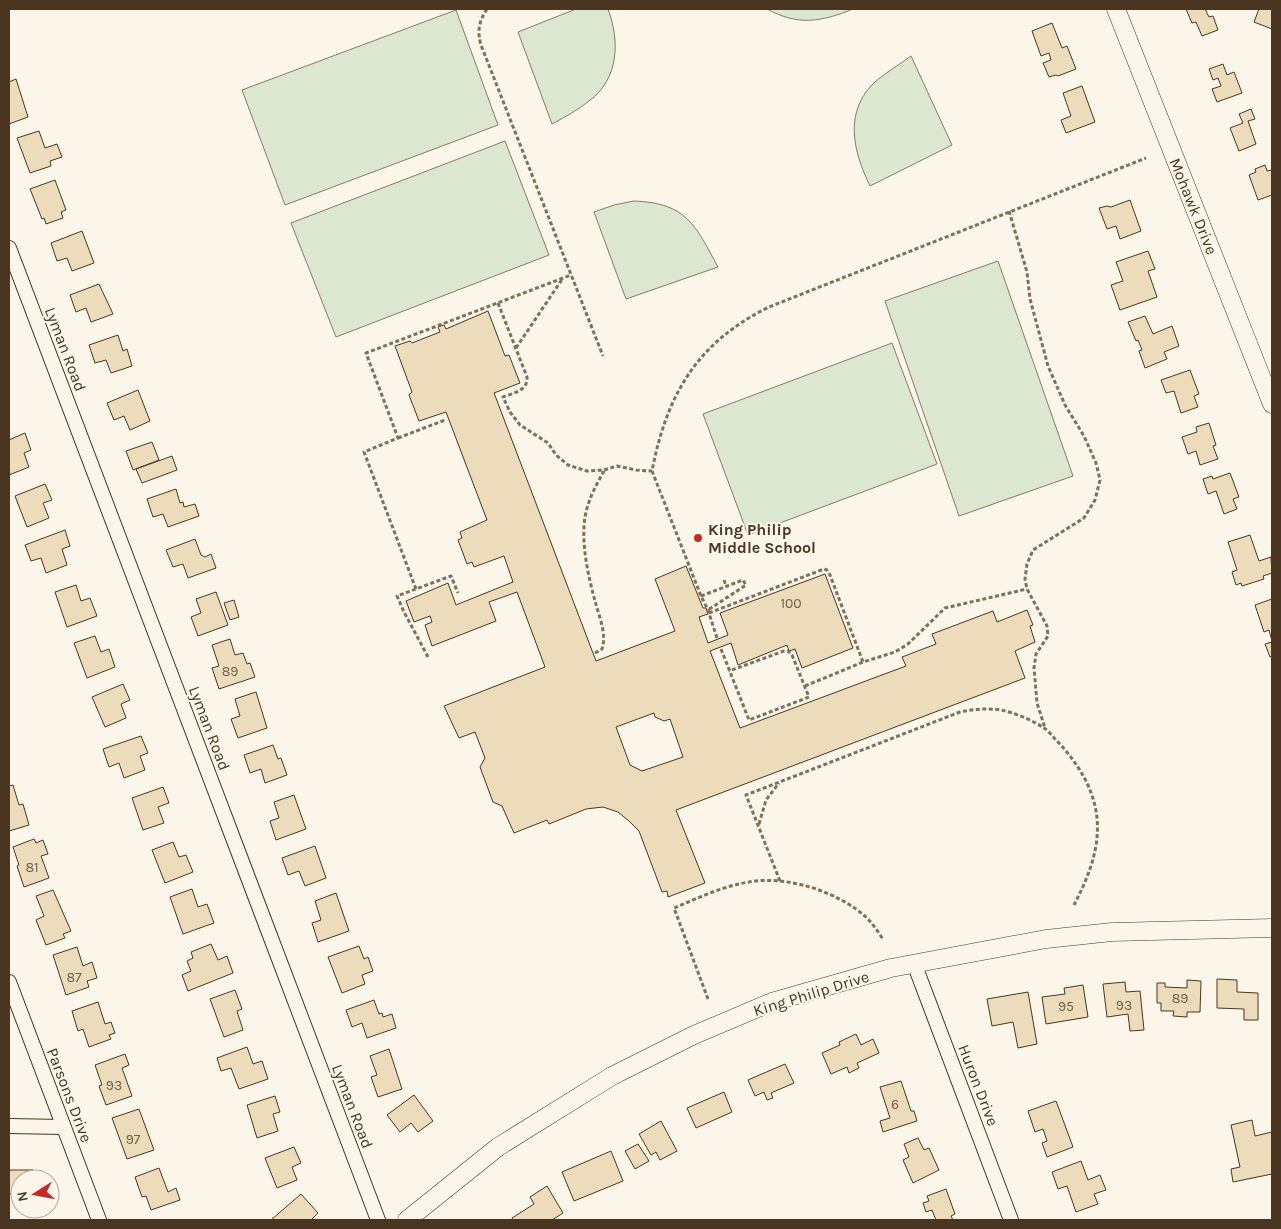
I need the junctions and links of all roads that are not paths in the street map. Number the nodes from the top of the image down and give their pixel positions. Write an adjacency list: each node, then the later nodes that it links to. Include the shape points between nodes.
1 (1116, 9): 3 (street, Mohawk Drive)
2 (9, 248): 10 (street, Lyman Road)
3 (1272, 404)
4 (1272, 928): 5 (street, King Philip Drive, via 1078,935)
5 (914, 963): 11 (street, King Philip Drive, via 772,1002 694,1035 612,1076 498,1147); 12 (street, Huron Drive)
6 (9, 982): 8 (street, Parsons Drive)
7 (9, 1126): 8 (street)
8 (63, 1126): 9 (street, Parsons Drive)
9 (99, 1220)
10 (378, 1220)
11 (407, 1220)
12 (1011, 1220)

